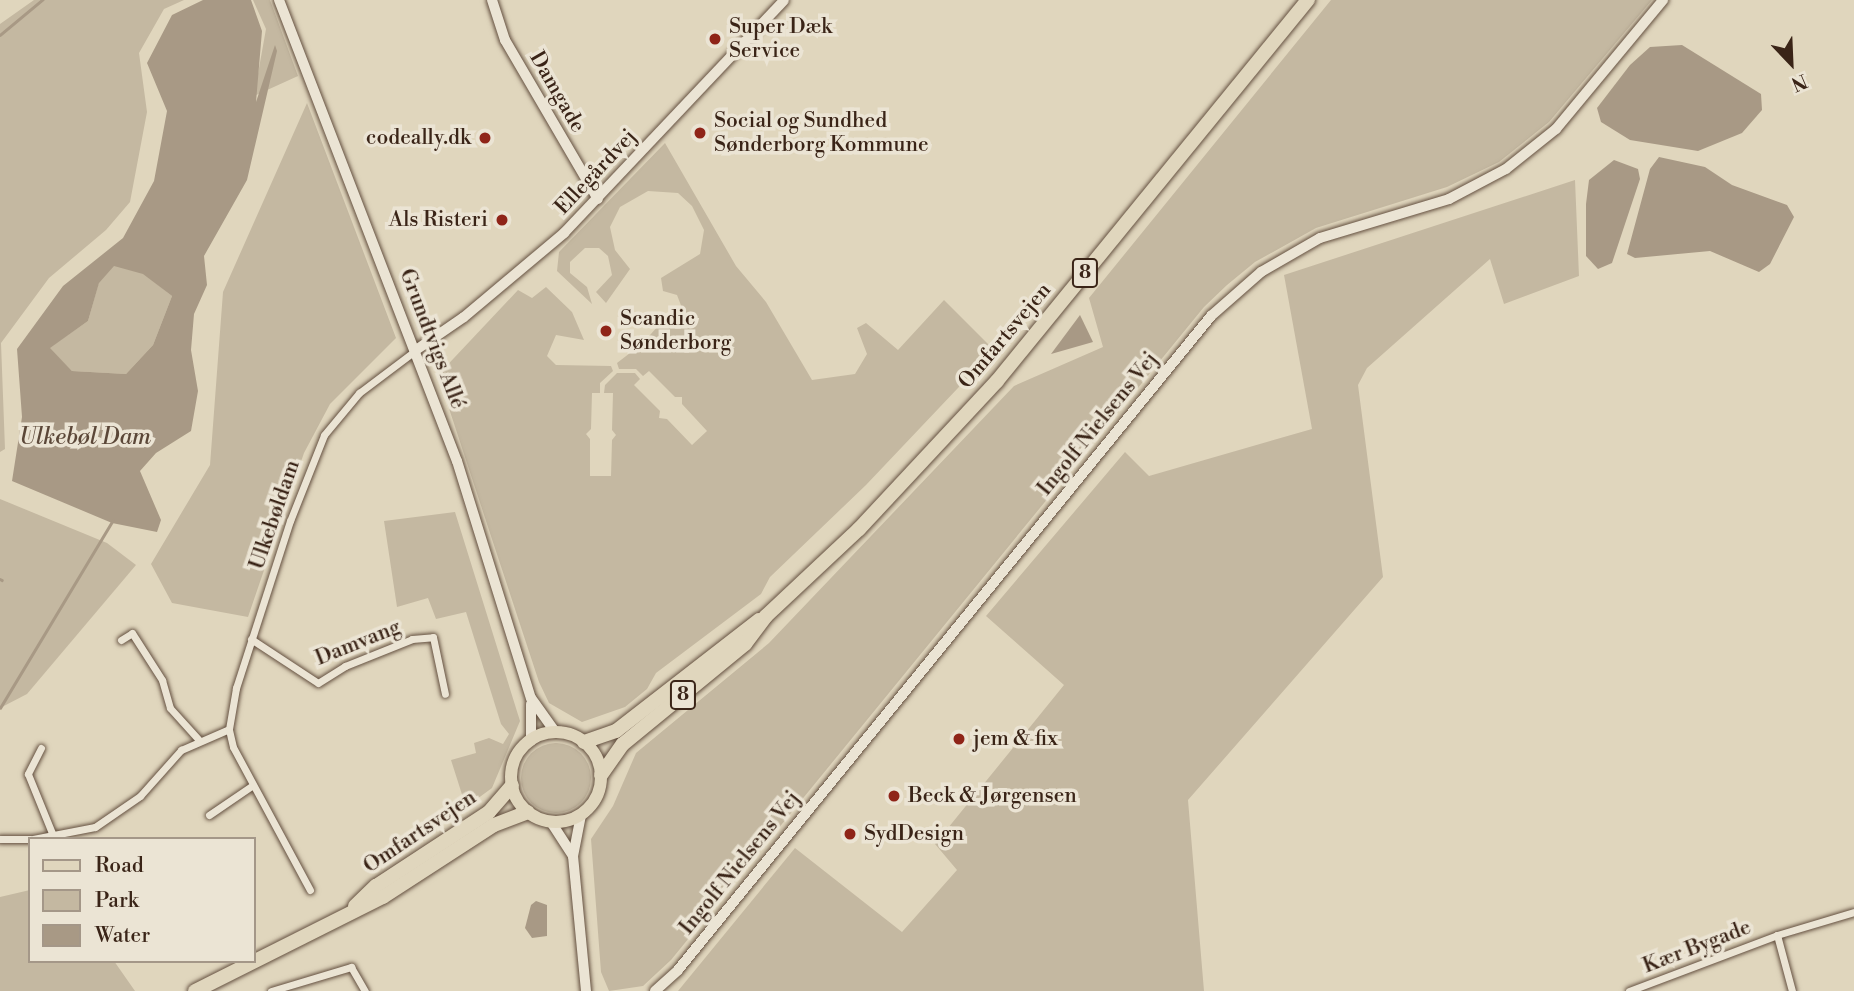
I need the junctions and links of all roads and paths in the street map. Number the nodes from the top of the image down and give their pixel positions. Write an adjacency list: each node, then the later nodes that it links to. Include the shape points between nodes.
1 (279, 0): 7 (street, Grundtvigs Allé)
2 (492, 0): 6 (street, Damgade, via 505,40)
3 (784, 0): 6 (street, Ellegårdvej)
4 (1308, 0): 8 (highway, Omfartsvejen / 8, via 997,381 859,529)
5 (1663, 0): 41 (street, Ingolf Nielsens Vej, via 1561,123 1506,169 1449,199 1320,238 1261,272 1211,316 678,970)
6 (598, 199): 7 (street, Ellegårdvej, via 534,262)
7 (416, 350): 9 (street, Ulkebøldam, via 359,393 324,435); 12 (street, Grundtvigs Allé, via 457,461)
8 (766, 616): 17 (highway, Omfartsvejen / 8, via 737,633 616,730); 19 (highway, Omfartsvejen / 8, via 745,644 623,744)
9 (251, 639): 11 (street, Damvang, via 318,682 412,639 433,637); 13 (street, Ulkebøldam)
10 (121, 640): 15 (street, via 132,633 162,680 170,708)
11 (445, 694)
12 (531, 698): 14 (street, Grundtvigs Allé); 16 (street, Grundtvigs Allé)
13 (229, 729): 15 (street); 20 (street)
14 (556, 733): 16 (main road); 17 (main road)
15 (198, 739): 27 (street, via 114,816 87,830)
16 (531, 741): 21 (main road, via 514,764)
17 (584, 742): 19 (main road, via 598,760)
18 (41, 748): 26 (street, via 31,760 28,774)
19 (601, 775): 24 (main road, 8, via 595,800)
20 (253, 785): 23 (street); 31 (street)
21 (512, 786): 22 (main road); 32 (highway, Omfartsvejen, via 489,812 376,886)
22 (528, 812): 25 (main road); 32 (highway, Omfartsvejen, via 494,825 383,897)
23 (209, 815)
24 (581, 815): 25 (main road); 30 (street)
25 (551, 822): 30 (street)
26 (54, 837)
27 (58, 837)
28 (0, 839): 29 (street)
29 (28, 839)
30 (573, 856): 40 (street)
31 (310, 890)
32 (349, 912): 35 (highway, Omfartsvejen)
33 (1854, 912): 34 (street, Kær Bygade)
34 (1777, 935): 42 (street, Kær Bygade); 43 (street, Kær Bygade)
35 (256, 960)
36 (250, 963): 37 (highway, Omfartsvejen)
37 (195, 991)
38 (271, 991): 39 (street, via 351,967)
39 (365, 991)
40 (586, 991)
41 (655, 991)
42 (1629, 991)
43 (1792, 991)

